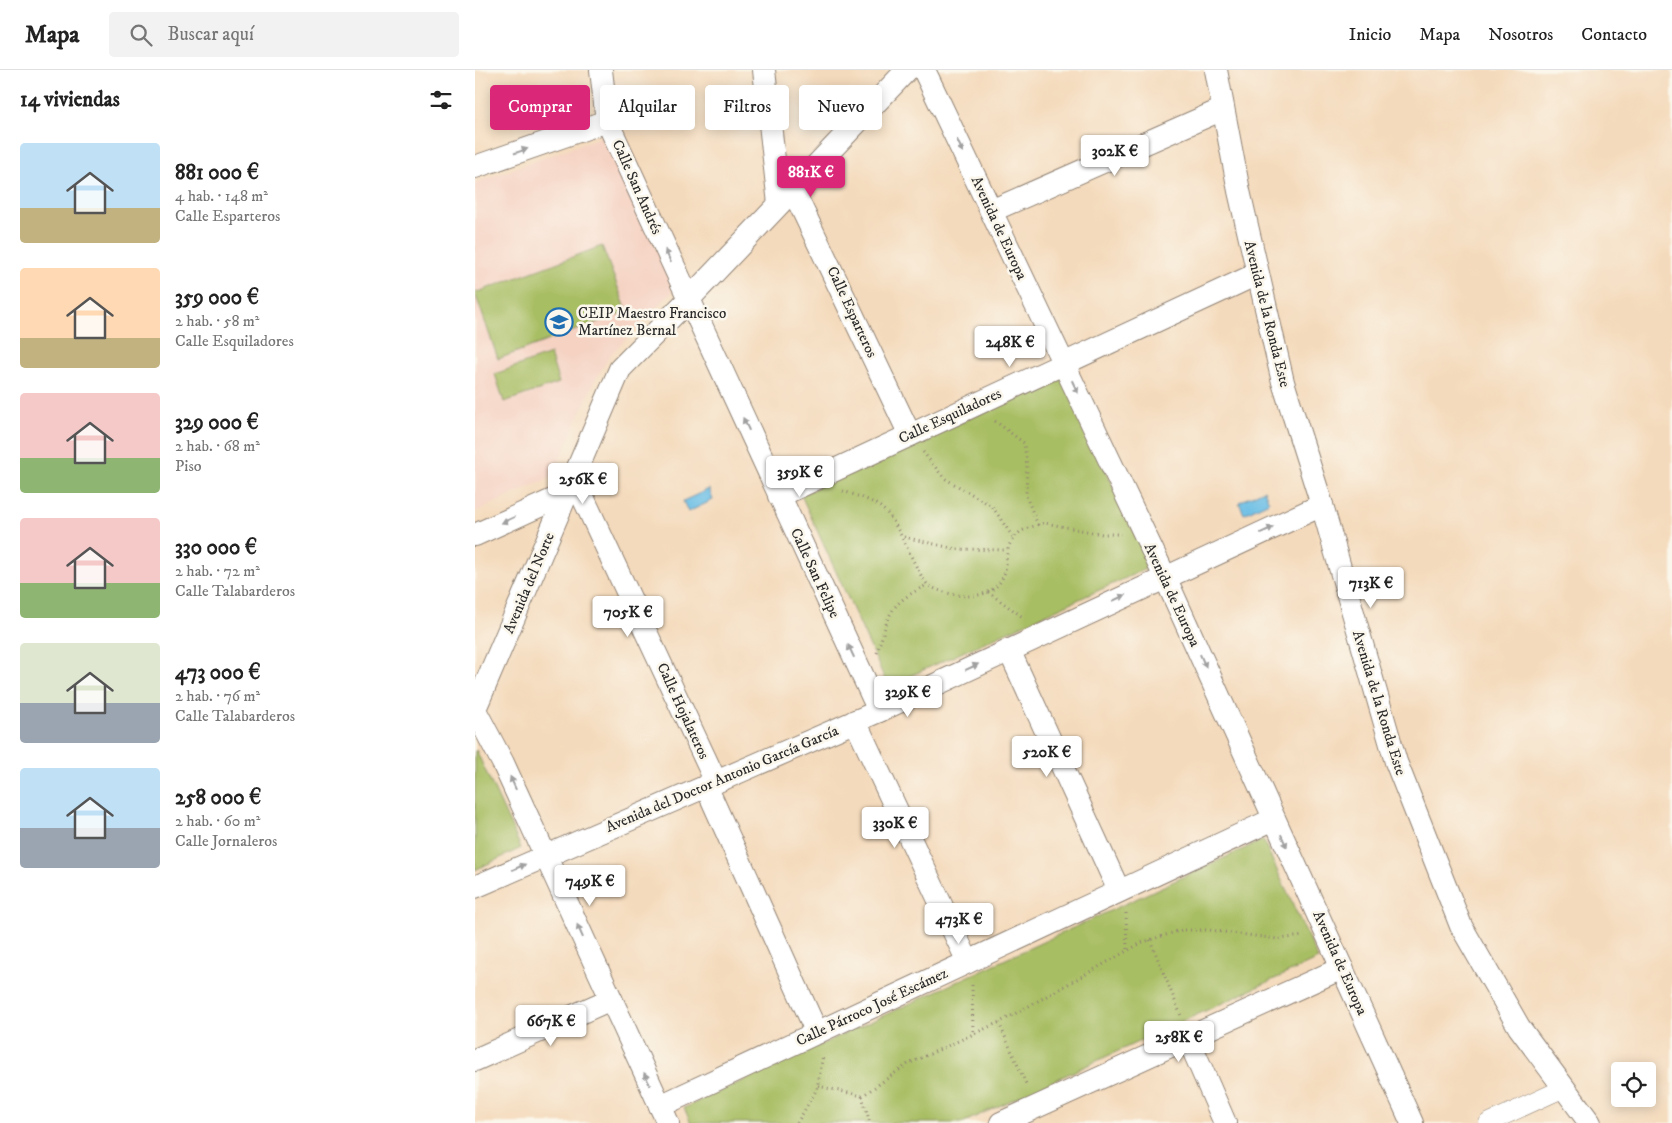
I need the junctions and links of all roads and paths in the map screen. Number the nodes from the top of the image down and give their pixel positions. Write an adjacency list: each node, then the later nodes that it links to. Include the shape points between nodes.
1 (601, 70): 6 (street, Calle San Andrés)
2 (763, 70): 11 (street, Calle Esparteros)
3 (907, 70): 11 (street, Avenida del Norte)
4 (924, 70): 12 (street, Avenida de Europa, one-way to 12)
5 (1216, 70): 7 (street, Avenida de la Ronda Este)
6 (603, 85)
7 (1223, 109): 12 (street); 13 (street, Avenida de la Ronda Este)
8 (600, 123): 10 (street, one-way to 8)
9 (611, 130): 14 (street, Calle San Andrés, one-way to 9)
10 (475, 167)
11 (786, 197): 14 (street, Avenida del Norte); 17 (street, Calle Esparteros)
12 (991, 211): 15 (street, Avenida de Europa)
13 (1257, 274): 15 (street, Calle Esquiladores); 21 (street, Avenida de la Ronda Este, via 1283,382)
14 (688, 300): 19 (street, Avenida del Norte, via 620,369); 20 (street, Calle San Felipe, one-way to 14)
15 (1063, 364): 16 (street, Calle Esquiladores); 24 (street, Avenida de Europa, one-way to 24)
16 (986, 400): 17 (street, Calle Esquiladores); 22 (path, via 996,424 1024,443 1026,496)
17 (910, 435): 18 (street, Calle Esquiladores); 26 (path, via 943,478 992,506)
18 (814, 479): 20 (street, Calle Esquiladores); 25 (path, via 883,508)
19 (571, 485): 23 (street, one-way to 23); 34 (street, Avenida del Norte); 37 (street, Calle Hojalateros)
20 (779, 496): 33 (street, Calle San Felipe, one-way to 20)
21 (1322, 505): 28 (street, Avenida del Doctor Antonio García García, one-way to 21); 54 (street, Avenida de la Ronda Este, via 1395,762 1461,926 1519,1027)
22 (1038, 525): 24 (path, via 1045,523 1102,534); 26 (path, via 1020,532)
23 (475, 535)
24 (1144, 535): 28 (street, Avenida de Europa)
25 (903, 537): 27 (path, via 956,549); 29 (path)
26 (1014, 540): 27 (path)
27 (1006, 550): 30 (path, via 1003,577)
28 (1165, 577): 31 (street, Avenida del Doctor Antonio García García, one-way to 28); 38 (street, Avenida de Europa, one-way to 38)
29 (927, 585): 30 (path, via 945,594 970,596); 33 (path, via 905,596 891,610)
30 (989, 592): 31 (path)
31 (1045, 633): 32 (street, Avenida del Doctor Antonio García García)
32 (1009, 650): 35 (street, Avenida del Doctor Antonio García García, one-way to 32); 41 (street)
33 (866, 684): 35 (street, Calle San Felipe)
34 (475, 709): 39 (street, one-way to 34)
35 (879, 711): 36 (street, Avenida del Doctor Antonio García García)
36 (855, 721): 37 (street, Avenida del Doctor Antonio García García); 45 (street)
37 (711, 784): 39 (street, Avenida del Doctor Antonio García García); 49 (street, Calle Hojalateros)
38 (1274, 819): 41 (street, Calle Párroco José Escámez); 42 (street, Avenida de Europa, one-way to 42)
39 (545, 855): 40 (street, Avenida del Doctor Antonio García García, one-way to 39); 47 (street, one-way to 39)
40 (475, 887)
41 (1123, 889): 44 (path); 45 (street, Calle Párroco José Escámez)
42 (1326, 933): 43 (path, via 1278,939 1209,930 1182,930); 46 (street, Avenida de Europa)
43 (1150, 940): 44 (path); 51 (path)
44 (1127, 951): 48 (path)
45 (969, 961): 49 (street, Calle Párroco José Escámez); 50 (path)
46 (1342, 968): 51 (street); 62 (street, Avenida de Europa)
47 (611, 999): 52 (street); 56 (street, one-way to 47)
48 (999, 1023): 50 (path); 57 (path)
49 (820, 1031): 53 (path, via 823,1063); 56 (street, Calle Párroco José Escámez)
50 (973, 1034): 55 (path, via 908,1064)
51 (1189, 1038): 57 (street); 61 (street)
52 (475, 1060)
53 (818, 1086): 55 (path); 58 (path)
54 (1564, 1088): 63 (street); 64 (street, Avenida de la Ronda Este)
55 (862, 1096): 59 (path)
56 (664, 1114)
57 (1040, 1115): 60 (street)
58 (797, 1123)
59 (870, 1123)
60 (1001, 1123)
61 (1225, 1123)
62 (1412, 1123)
63 (1488, 1123)
64 (1590, 1123)

